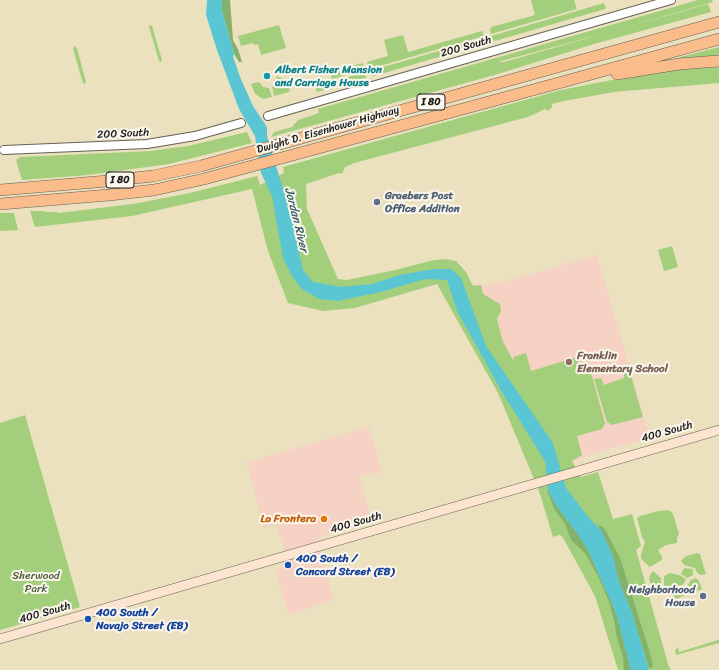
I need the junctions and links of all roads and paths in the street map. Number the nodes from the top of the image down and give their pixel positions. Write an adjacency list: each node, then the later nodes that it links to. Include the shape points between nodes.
1 (671, 0): 6 (street, 200 South)
2 (719, 22): 9 (highway, Dwight D. Eisenhower Highway / I 80, via 201,166 153,176)
3 (719, 39): 5 (highway, Dwight D. Eisenhower Highway / I 80)
4 (715, 62): 5 (highway, via 679,64)
5 (555, 84): 10 (highway, Dwight D. Eisenhower Highway / I 80, via 250,167 154,190)
6 (268, 116)
7 (241, 124): 8 (street, 200 South, via 195,136 147,144)
8 (4, 150)
9 (0, 190)
10 (2, 204)
11 (719, 430): 12 (main road, 400 South)
12 (0, 639)

